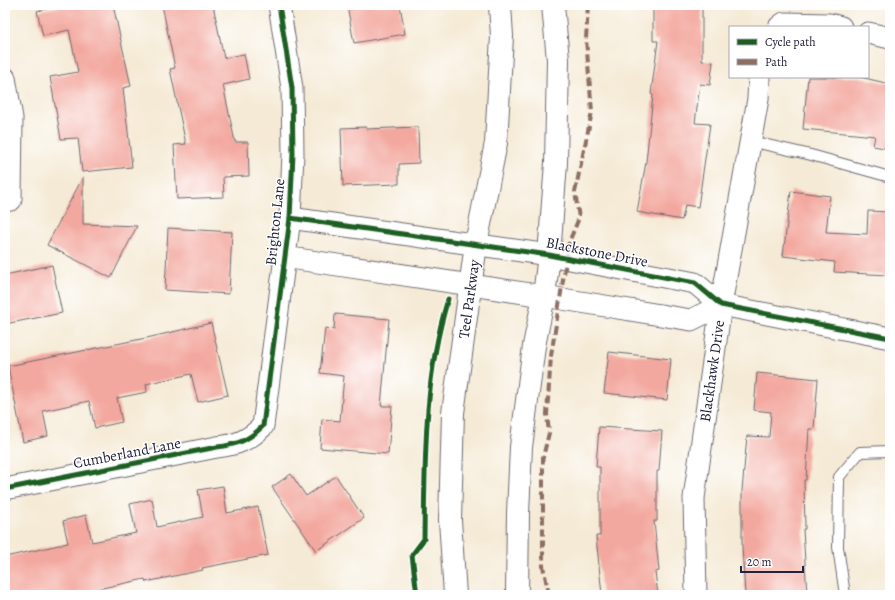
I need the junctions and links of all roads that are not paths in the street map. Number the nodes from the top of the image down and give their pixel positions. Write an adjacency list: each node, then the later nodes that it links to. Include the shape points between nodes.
1 (279, 5): 13 (street, Brighton Lane, via 292,88 293,154)
2 (500, 5): 14 (main road, Teel Parkway, via 502,36 496,143)
3 (552, 5): 15 (main road, via 558,60 556,163)
4 (780, 26): 5 (street, via 784,23)
5 (837, 26)
6 (869, 33): 7 (street)
7 (890, 38)
8 (5, 78): 12 (street, via 12,118)
9 (759, 78): 10 (street, Blackhawk Drive)
10 (750, 142): 11 (lane, via 811,155); 19 (street, Blackhawk Drive)
11 (890, 177)
12 (8, 200)
13 (290, 218): 14 (street, Blackstone Drive); 16 (street, Brighton Lane)
14 (476, 244): 15 (street, Blackstone Drive); 17 (main road, Teel Parkway)
15 (549, 255): 18 (main road); 19 (street, Blackstone Drive, via 695,283)
16 (284, 257): 17 (street); 21 (street, Brighton Lane, via 263,426)
17 (472, 285): 18 (street); 24 (main road, Teel Parkway, via 453,413 450,520)
18 (544, 296): 19 (street, via 691,320); 25 (main road, via 534,346 522,447)
19 (721, 305): 20 (street, Blackstone Drive); 26 (street, Blackhawk Drive, via 694,498)
20 (890, 338)
21 (253, 437): 23 (street, Cumberland Lane, via 235,445)
22 (890, 452): 27 (lane, via 860,452 839,477 838,547)
23 (5, 489)
24 (455, 595)
25 (517, 595)
26 (696, 595)
27 (845, 595)

